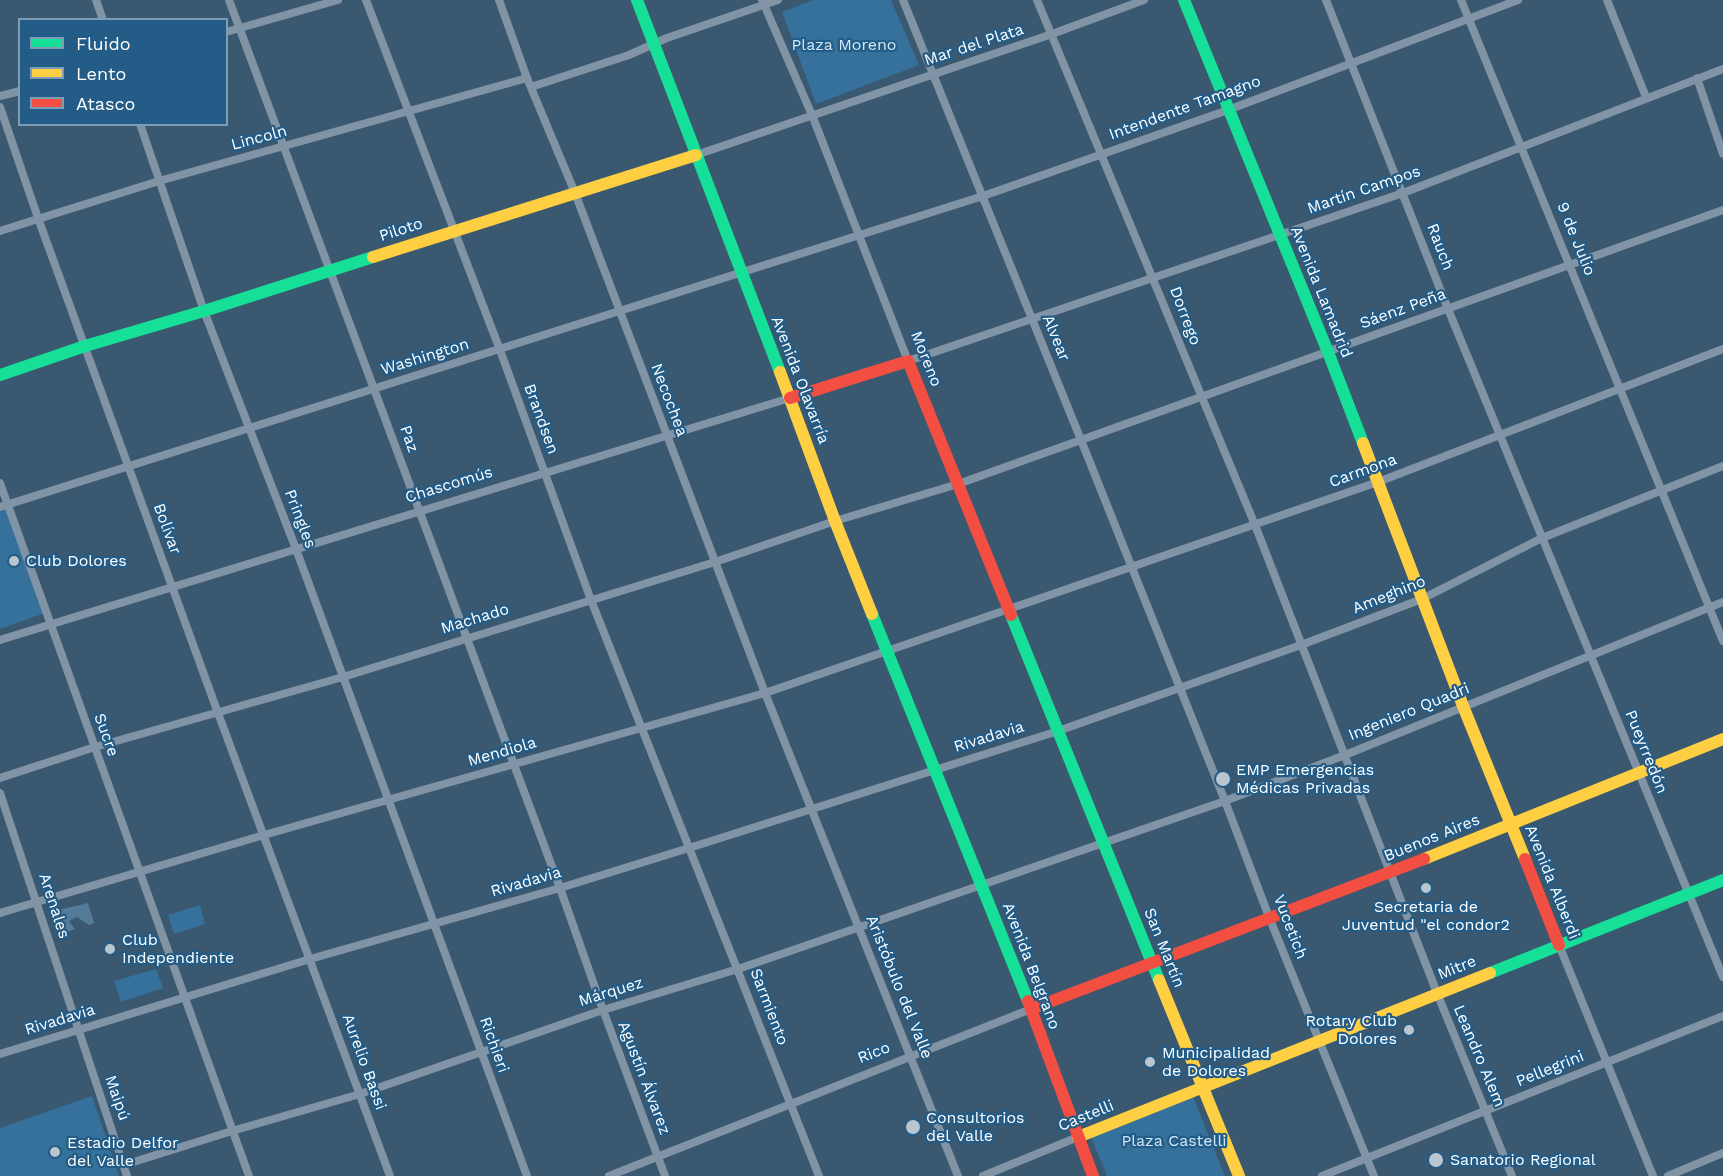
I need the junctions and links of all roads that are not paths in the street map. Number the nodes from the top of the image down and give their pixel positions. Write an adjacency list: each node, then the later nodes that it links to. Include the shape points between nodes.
1 (96, 0): 17 (street)
2 (229, 0): 19 (street, Paz)
3 (338, 0): 19 (street)
4 (366, 0): 34 (street, Brandsen)
5 (499, 0): 26 (street, Necochea)
6 (637, 0): 22 (main road, Avenida Olavarría)
7 (778, 0): 16 (street)
8 (903, 0): 25 (street, Alvear)
9 (1038, 0): 21 (street, Dorrego)
10 (1144, 0): 21 (street, Mar del Plata)
11 (1184, 0): 33 (main road, Avenida Lamadrid)
12 (1326, 0): 23 (street, Rauch)
13 (1461, 0): 18 (street, 9 de Julio)
14 (1518, 0): 18 (street, Intendente Tamagno)
15 (1607, 0): 31 (street)
16 (763, 3): 22 (street); 35 (street, Moreno)
17 (102, 18)
18 (1469, 18): 23 (street, Intendente Tamagno); 38 (street, 9 de Julio)
19 (239, 28): 20 (street); 37 (street, Paz)
20 (228, 31)
21 (1052, 34): 25 (street, Mar del Plata); 39 (street, Dorrego)
22 (654, 45): 28 (street); 41 (main road, Avenida Olavarría)
23 (1352, 63): 33 (street, Intendente Tamagno); 44 (street, Rauch)
24 (1723, 69): 27 (street, Martín Campos)
25 (933, 74): 35 (street, Mar del Plata); 45 (street, Alvear)
26 (527, 78): 28 (street, Necochea); 34 (street, Lincoln)
27 (1697, 78): 31 (street, Martín Campos); 40 (street)
28 (531, 87): 43 (street, Necochea)
29 (18, 92): 30 (street)
30 (0, 96)
31 (1646, 97): 38 (street, Martín Campos)
32 (0, 107): 47 (street, Bolívar)
33 (1228, 110): 39 (street, Intendente Tamagno); 50 (main road, Avenida Lamadrid)
34 (408, 111): 37 (street, Lincoln); 48 (street, Brandsen)
35 (812, 115): 41 (street, Piloto); 51 (street, Moreno)
36 (141, 126): 42 (street, Pringles)
37 (284, 147): 42 (street, Lincoln); 53 (street, Paz)
38 (1522, 147): 44 (street, Martín Campos); 52 (street, 9 de Julio)
39 (1101, 154): 45 (street, Intendente Tamagno); 55 (street, Dorrego)
40 (1723, 154)
41 (696, 155): 43 (main road, Piloto); 54 (main road, Avenida Olavarría)
42 (159, 181): 47 (street, Lincoln); 57 (street, Pringles)
43 (576, 193): 48 (main road, Piloto); 58 (street, Necochea)
44 (1403, 193): 50 (street, Martín Campos); 56 (street, Rauch)
45 (983, 196): 51 (street, Intendente Tamagno); 59 (street, Alvear)
46 (1723, 210): 52 (street, Sáenz Peña)
47 (38, 218): 49 (street, Lincoln); 60 (street, Bolívar)
48 (453, 230): 53 (main road, Piloto); 62 (street, Brandsen)
49 (0, 231)
50 (1280, 234): 55 (street, Martín Campos); 63 (main road, Avenida Lamadrid)
51 (858, 235): 54 (street, Washington); 64 (street, Moreno)
52 (1570, 265): 56 (street, Sáenz Peña); 66 (street, 9 de Julio)
53 (331, 270): 57 (main road, Piloto); 67 (street, Paz)
54 (741, 273): 58 (street, Washington); 69 (main road, Avenida Olavarría)
55 (1154, 278): 59 (street, Martín Campos); 68 (street, Dorrego)
56 (1448, 309): 63 (street, Sáenz Peña); 72 (street, Rauch)
57 (204, 311): 60 (main road, Piloto); 70 (street, Pringles)
58 (620, 311): 62 (street, Washington); 71 (street, Necochea)
59 (1033, 320): 64 (street, Martín Campos); 73 (street, Alvear)
60 (85, 346): 65 (main road, Piloto); 74 (street, Bolívar)
61 (1723, 349): 66 (street, Carmona)
62 (500, 350): 67 (street, Washington); 76 (street, Brandsen)
63 (1328, 352): 68 (street, Sáenz Peña); 77 (main road, Avenida Lamadrid)
64 (908, 361): 69 (main road, Chascomús); 79 (main road, Moreno)
65 (0, 375)
66 (1620, 388): 72 (street, Carmona); 80 (street, 9 de Julio)
67 (374, 389): 70 (street, Washington); 82 (street, Paz)
68 (1201, 397): 73 (street, Sáenz Peña); 84 (street, Dorrego)
69 (790, 398): 71 (street, Chascomús); 83 (main road, Avenida Olavarría)
70 (249, 428): 74 (street, Washington); 86 (street, Pringles)
71 (666, 435): 76 (street, Chascomús); 87 (street, Necochea)
72 (1500, 435): 77 (street, Carmona); 85 (street, Rauch)
73 (1081, 440): 79 (street, Sáenz Peña); 88 (street, Alvear)
74 (129, 465): 81 (street, Washington); 89 (street, Bolívar)
75 (1723, 466): 80 (street, Ameghino)
76 (544, 472): 82 (street, Chascomús); 91 (street, Brandsen)
77 (1378, 482): 84 (street, Carmona); 90 (main road, Avenida Lamadrid)
78 (0, 483): 81 (street, Sucre)
79 (958, 484): 83 (street, Machado); 94 (main road, Moreno)
80 (1662, 490): 85 (street, Ameghino); 93 (street, 9 de Julio)
81 (4, 506): 95 (street, Sucre)
82 (420, 511): 86 (street, Chascomús); 96 (street, Paz)
83 (835, 521): 87 (street, Machado); 100 (main road, Avenida Olavarría)
84 (1256, 525): 88 (street, Carmona); 99 (street, Dorrego)
85 (1542, 538): 90 (street, Ameghino); 101 (street, Pueyrredón)
86 (296, 549): 89 (street, Chascomús); 102 (street, Pringles)
87 (715, 562): 91 (street, Machado); 104 (street, Necochea)
88 (1131, 568): 94 (street, Carmona); 103 (street, Alvear)
89 (172, 587): 95 (street, Chascomús); 106 (street, Bolívar)
90 (1422, 599): 99 (street, Ameghino); 105 (main road, Avenida Alberdi)
91 (591, 600): 96 (street, Machado); 107 (street, Brandsen)
92 (1723, 602): 93 (street, Ingeniero Quadri)
93 (1709, 607): 98 (street, 9 de Julio); 101 (street, Ingeniero Quadri)
94 (1009, 609): 100 (street, Mendiola); 108 (main road, Moreno)
95 (51, 624): 97 (street, Chascomús); 110 (street, Sucre)
96 (467, 637): 102 (street, Machado); 112 (street, Paz)
97 (0, 640)
98 (1723, 641)
99 (1301, 645): 103 (street, Ameghino); 111 (street, Leandro Alem)
100 (888, 652): 104 (street, Mendiola); 113 (main road, Avenida Olavarría)
101 (1590, 655): 105 (street, Ingeniero Quadri); 114 (street, Pueyrredón)
102 (343, 677): 106 (street, Machado); 117 (street, Pringles)
103 (1180, 688): 108 (street, Ameghino); 118 (street, Vucetich)
104 (765, 693): 107 (street, Mendiola); 119 (street, Necochea)
105 (1463, 706): 111 (street, Ingeniero Quadri); 120 (main road, Avenida Alberdi)
106 (218, 712): 110 (street, Machado); 121 (street, Bolívar)
107 (641, 729): 112 (street, Mendiola); 123 (street, Brandsen)
108 (1058, 731): 113 (street, Rivadavia); 122 (main road, San Martín)
109 (1723, 739): 114 (main road, Buenos Aires)
110 (95, 747): 115 (street, Machado); 124 (street, Sucre)
111 (1345, 755): 118 (street, Ingeniero Quadri); 125 (street, Leandro Alem)
112 (514, 764): 117 (street, Mendiola); 128 (street, Paz)
113 (935, 770): 119 (street, Rivadavia); 127 (main road, Avenida Belgrano)
114 (1639, 773): 120 (main road, Buenos Aires); 129 (street, Pueyrredón)
115 (0, 778)
116 (0, 793): 130 (street, Arenales)
117 (388, 800): 121 (street, Mendiola); 133 (street, Pringles)
118 (1225, 801): 122 (street, Ingeniero Quadri); 132 (street, Vucetich)
119 (813, 810): 123 (street, Rivadavia); 134 (street, Aristóbulo del Valle)
120 (1511, 824): 125 (main road, Buenos Aires); 135 (main road, Avenida Alberdi)
121 (264, 835): 124 (street, Mendiola); 136 (street, Bolívar)
122 (1104, 843): 127 (street, Márquez); 137 (main road, San Martín)
123 (690, 848): 128 (street, Rivadavia); 138 (street, Sarmiento)
124 (140, 872): 130 (street, Mendiola); 141 (street, Sucre)
125 (1391, 872): 132 (main road, Buenos Aires); 140 (street, Leandro Alem)
126 (1723, 880): 129 (main road, Mitre)
127 (981, 885): 134 (street, Márquez); 142 (main road, Avenida Belgrano)
128 (560, 888): 133 (street, Rivadavia); 143 (street, Agustín Álvarez)
129 (1688, 893): 135 (main road, Mitre); 139 (street, Pueyrredón)
130 (37, 901): 131 (street, Mendiola); 145 (street, Arenales)
131 (0, 913)
132 (1269, 917): 137 (main road, Buenos Aires); 146 (street, Vucetich)
133 (435, 924): 136 (street, Rivadavia); 147 (street, Richieri)
134 (859, 928): 138 (street, Márquez); 149 (street, Aristóbulo del Valle)
135 (1559, 945): 140 (main road, Mitre); 150 (street, Avenida Alberdi)
136 (310, 959): 141 (street, Rivadavia); 152 (street, Aurelio Bassi)
137 (1152, 964): 142 (main road, Rico); 151 (main road, San Martín)
138 (738, 969): 143 (street, Márquez); 153 (street, Sarmiento)
139 (1723, 977)
140 (1437, 993): 146 (main road, Mitre); 154 (street, Leandro Alem)
141 (186, 997): 145 (street, Rivadavia); 155 (street, Sucre)
142 (1031, 1009): 149 (street, Rico); 156 (main road, Avenida Belgrano)
143 (603, 1010): 147 (street, Márquez); 158 (street, Agustín Álvarez)
144 (1723, 1016): 150 (street, Pellegrini)
145 (79, 1029): 148 (street, Rivadavia); 160 (street, Maipú)
146 (1319, 1042): 151 (main road, Mitre); 159 (street, Vucetich)
147 (480, 1052): 152 (street, Márquez); 164 (street, Richieri)
148 (0, 1054)
149 (910, 1057): 153 (street, Rico); 168 (street, Aristóbulo del Valle)
150 (1607, 1062): 154 (street, Pellegrini); 175 (street, Avenida Alberdi)
151 (1202, 1087): 156 (main road, Castelli); 171 (main road, San Martín)
152 (360, 1094): 155 (street, Márquez); 163 (street, Aurelio Bassi)
153 (790, 1104): 158 (street, Rico); 167 (street, Sarmiento)
154 (1486, 1111): 159 (street, Pellegrini); 174 (street, Leandro Alem)
155 (232, 1131): 160 (street, Márquez); 162 (street, Sucre)
156 (1078, 1137): 169 (street, Castelli); 170 (main road, Avenida Belgrano)
157 (1723, 1153): 176 (street)
158 (658, 1156): 165 (street, Rico); 166 (street, Agustín Álvarez)
159 (1367, 1158): 172 (street, Pellegrini); 173 (street, Vucetich)
160 (124, 1165): 161 (street, Maipú)
161 (128, 1176)
162 (249, 1176)
163 (390, 1176)
164 (527, 1176)
165 (609, 1176)
166 (665, 1176)
167 (819, 1176)
168 (958, 1176)
169 (983, 1176)
170 (1093, 1176)
171 (1239, 1176)
172 (1322, 1176)
173 (1374, 1176)
174 (1512, 1176)
175 (1653, 1176)
176 (1668, 1176)

